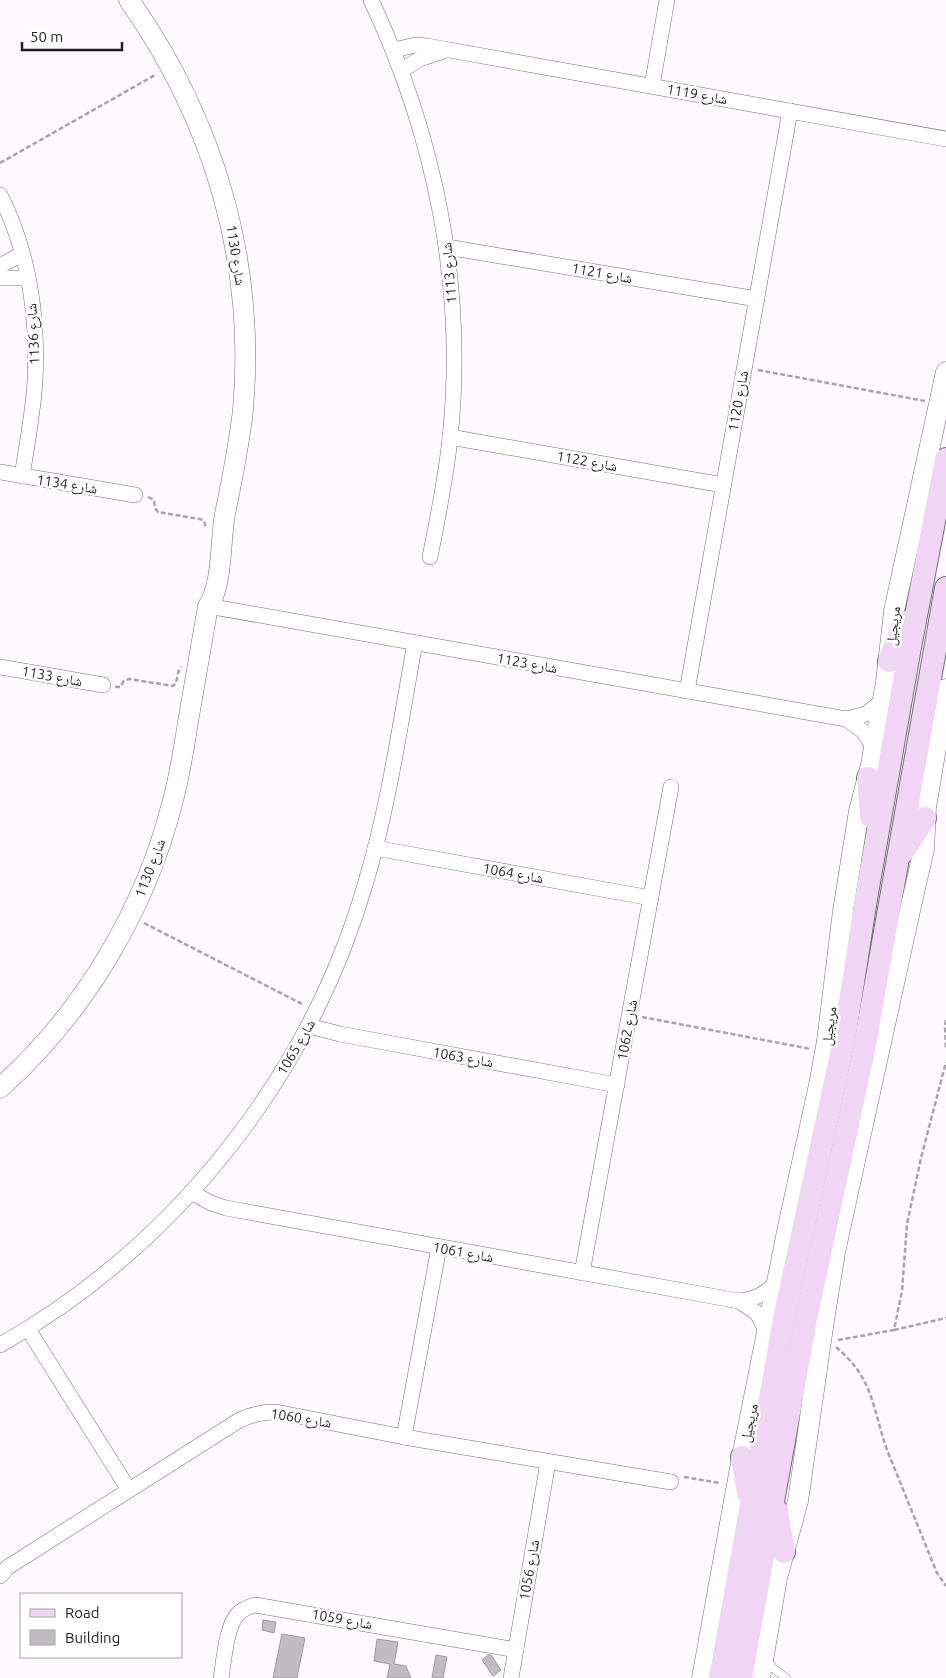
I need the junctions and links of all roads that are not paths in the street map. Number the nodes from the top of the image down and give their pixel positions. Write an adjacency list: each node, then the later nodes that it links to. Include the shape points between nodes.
1 (129, 0): 27 (street, شارع 1130, via 159,45 198,123 221,186 242,297 245,335 238,448 222,532 222,554)
2 (371, 0): 4 (street, شارع 1113)
3 (667, 0): 7 (street)
4 (393, 50): 5 (street, شارع 1119, via 416,45); 6 (street, شارع 1113)
5 (448, 50): 6 (street, شارع 1119, via 430,54); 7 (street, شارع 1119)
6 (402, 70): 11 (street, شارع 1113, via 428,153)
7 (652, 86): 8 (street, شارع 1119)
8 (790, 111): 9 (street, شارع 1119); 16 (street, شارع 1120)
9 (946, 139)
10 (0, 195): 12 (street, شارع 1136)
11 (447, 247): 16 (street, شارع 1121); 18 (street, شارع 1113, via 454,337)
12 (22, 254): 13 (street); 15 (street, شارع 1136)
13 (0, 266)
14 (0, 278): 15 (street)
15 (28, 278): 21 (street, شارع 1136, via 36,343 35,383)
16 (757, 299): 23 (street, شارع 1120)
17 (946, 372): 29 (street, مريجيل, via 894,611)
18 (450, 437): 23 (street, شارع 1122); 25 (street, شارع 1113)
19 (946, 459): 22 (main road, مريجيل)
20 (0, 472): 21 (street, شارع 1134)
21 (22, 476): 24 (street, شارع 1134)
22 (942, 484): 29 (main road, via 928,525 905,618); 45 (main road, مريجيل)
23 (723, 485): 33 (street, شارع 1120)
24 (135, 495)
25 (430, 557)
26 (946, 588): 43 (main road)
27 (208, 606): 28 (street, شارع 1123); 48 (street, شارع 1130, via 173,800 150,872 130,916 81,996 34,1054)
28 (415, 643): 33 (street, شارع 1123); 42 (street, شارع 1065)
29 (889, 662): 34 (street, مريجيل)
30 (0, 667): 31 (street, شارع 1133)
31 (103, 685)
32 (946, 689): 36 (street)
33 (687, 691): 35 (street, شارع 1123)
34 (882, 701): 35 (street, شارع 1123, via 866,714); 37 (street, مريجيل)
35 (846, 719): 37 (street, شارع 1123, via 863,731)
36 (944, 721): 38 (street)
37 (874, 748): 39 (street, مريجيل)
38 (940, 755): 41 (street)
39 (868, 778): 45 (main road, via 871,806); 52 (street, مريجيل, via 856,827 825,1052)
40 (670, 787): 44 (street, شارع 1062)
41 (925, 818): 43 (main road); 64 (street, via 922,861 836,1252 798,1501)
42 (376, 848): 44 (street, شارع 1064); 46 (street, شارع 1065, via 352,926)
43 (898, 859): 62 (main road, via 864,1050 806,1319)
44 (651, 898): 47 (street, شارع 1062)
45 (866, 899): 63 (main road, مريجيل, via 844,1040 785,1314)
46 (309, 1026): 47 (street, شارع 1063); 49 (street, شارع 1065, via 263,1102)
47 (617, 1085): 51 (street, شارع 1062)
48 (0, 1088)
49 (191, 1192): 50 (street, شارع 1061, via 226,1208); 54 (street, شارع 1065, via 101,1277)
50 (439, 1247): 51 (street, شارع 1061); 57 (street)
51 (582, 1273): 53 (street, شارع 1061)
52 (776, 1283): 53 (street, شارع 1061, via 760,1296); 55 (street, مريجيل)
53 (739, 1301): 55 (street, شارع 1061, via 757,1313)
54 (28, 1329): 56 (street, شارع 1065); 61 (street)
55 (767, 1332): 58 (street, مريجيل)
56 (0, 1345)
57 (404, 1437): 59 (street, شارع 1060); 61 (street, شارع 1060, via 276,1412 256,1413)
58 (742, 1457): 63 (main road); 70 (street, مريجيل)
59 (548, 1462): 60 (street, شارع 1060); 66 (street, شارع 1056)
60 (671, 1482)
61 (129, 1490): 65 (street, شارع 1060, via 8,1567)
62 (774, 1491): 64 (main road); 72 (main road)
63 (751, 1506): 71 (main road, مريجيل)
64 (784, 1552): 67 (street)
65 (0, 1576)
66 (516, 1650): 68 (street, شارع 1059, via 255,1605 238,1613 232,1622); 69 (street, شارع 1056)
67 (764, 1654): 73 (street); 74 (lane, via 773,1668)
68 (221, 1678)
69 (510, 1678)
70 (702, 1678)
71 (720, 1678)
72 (741, 1678)
73 (760, 1678)
74 (786, 1678)

